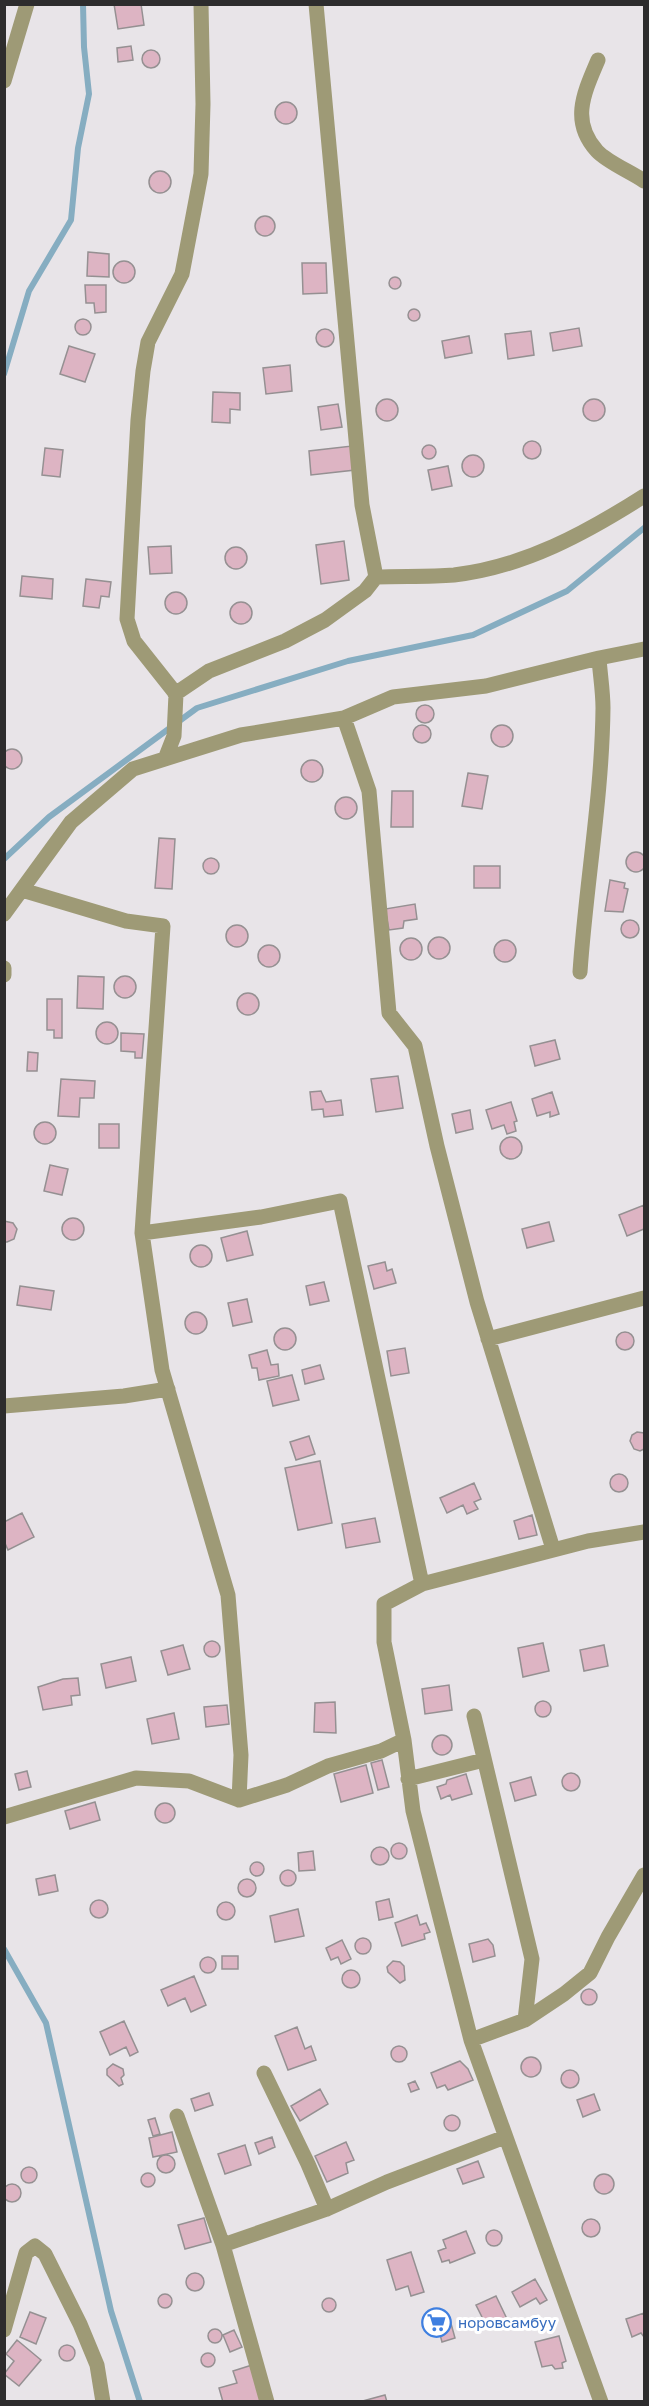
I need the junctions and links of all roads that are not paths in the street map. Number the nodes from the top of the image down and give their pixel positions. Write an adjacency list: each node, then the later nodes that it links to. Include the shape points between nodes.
1 (27, 4): 5 (street)
2 (201, 4): 11 (street, via 201,174 182,274 148,342 138,420 127,619 134,641)
3 (316, 4): 8 (street, via 362,505)
4 (598, 60): 6 (street, via 585,91 580,124 598,152)
5 (4, 81)
6 (645, 181)
7 (645, 496): 8 (street, via 529,558 455,575)
8 (376, 577): 11 (street, via 325,620 285,641 209,671)
9 (645, 649): 10 (street)
10 (599, 658): 12 (street, via 486,686 393,697); 17 (street, via 601,750)
11 (175, 694): 13 (street, via 174,736)
12 (344, 717): 13 (street, via 241,735); 21 (street, via 369,790 389,1013 415,1046)
13 (165, 759): 14 (street, via 133,769 71,822)
14 (22, 890): 15 (street); 19 (street, via 126,921 163,926)
15 (4, 914)
16 (4, 968): 18 (street)
17 (580, 972)
18 (4, 975)
19 (142, 1233): 22 (street); 26 (street, via 340,1201)
20 (645, 1298): 21 (street)
21 (488, 1339): 25 (street)
22 (168, 1389): 23 (street); 31 (street, via 228,1595 241,1755)
23 (4, 1406)
24 (645, 1532): 25 (street)
25 (553, 1549): 26 (street)
26 (422, 1584): 28 (street, via 384,1604 384,1642)
27 (474, 1716): 29 (street)
28 (404, 1740): 30 (street); 31 (street)
29 (484, 1760): 30 (street); 34 (street, via 532,1959)
30 (408, 1779): 35 (street)
31 (239, 1800): 32 (street, via 189,1781 136,1778)
32 (4, 1817)
33 (645, 1875): 34 (street, via 590,1973)
34 (525, 2020): 35 (street)
35 (471, 2040): 38 (street)
36 (264, 2073): 39 (street)
37 (177, 2115): 40 (street)
38 (505, 2137): 39 (street); 44 (street)
39 (327, 2209): 40 (street)
40 (223, 2245): 43 (street)
41 (4, 2330): 42 (street, via 26,2253 34,2246 45,2254 80,2324 97,2365)
42 (103, 2402)
43 (267, 2402)
44 (601, 2402)

